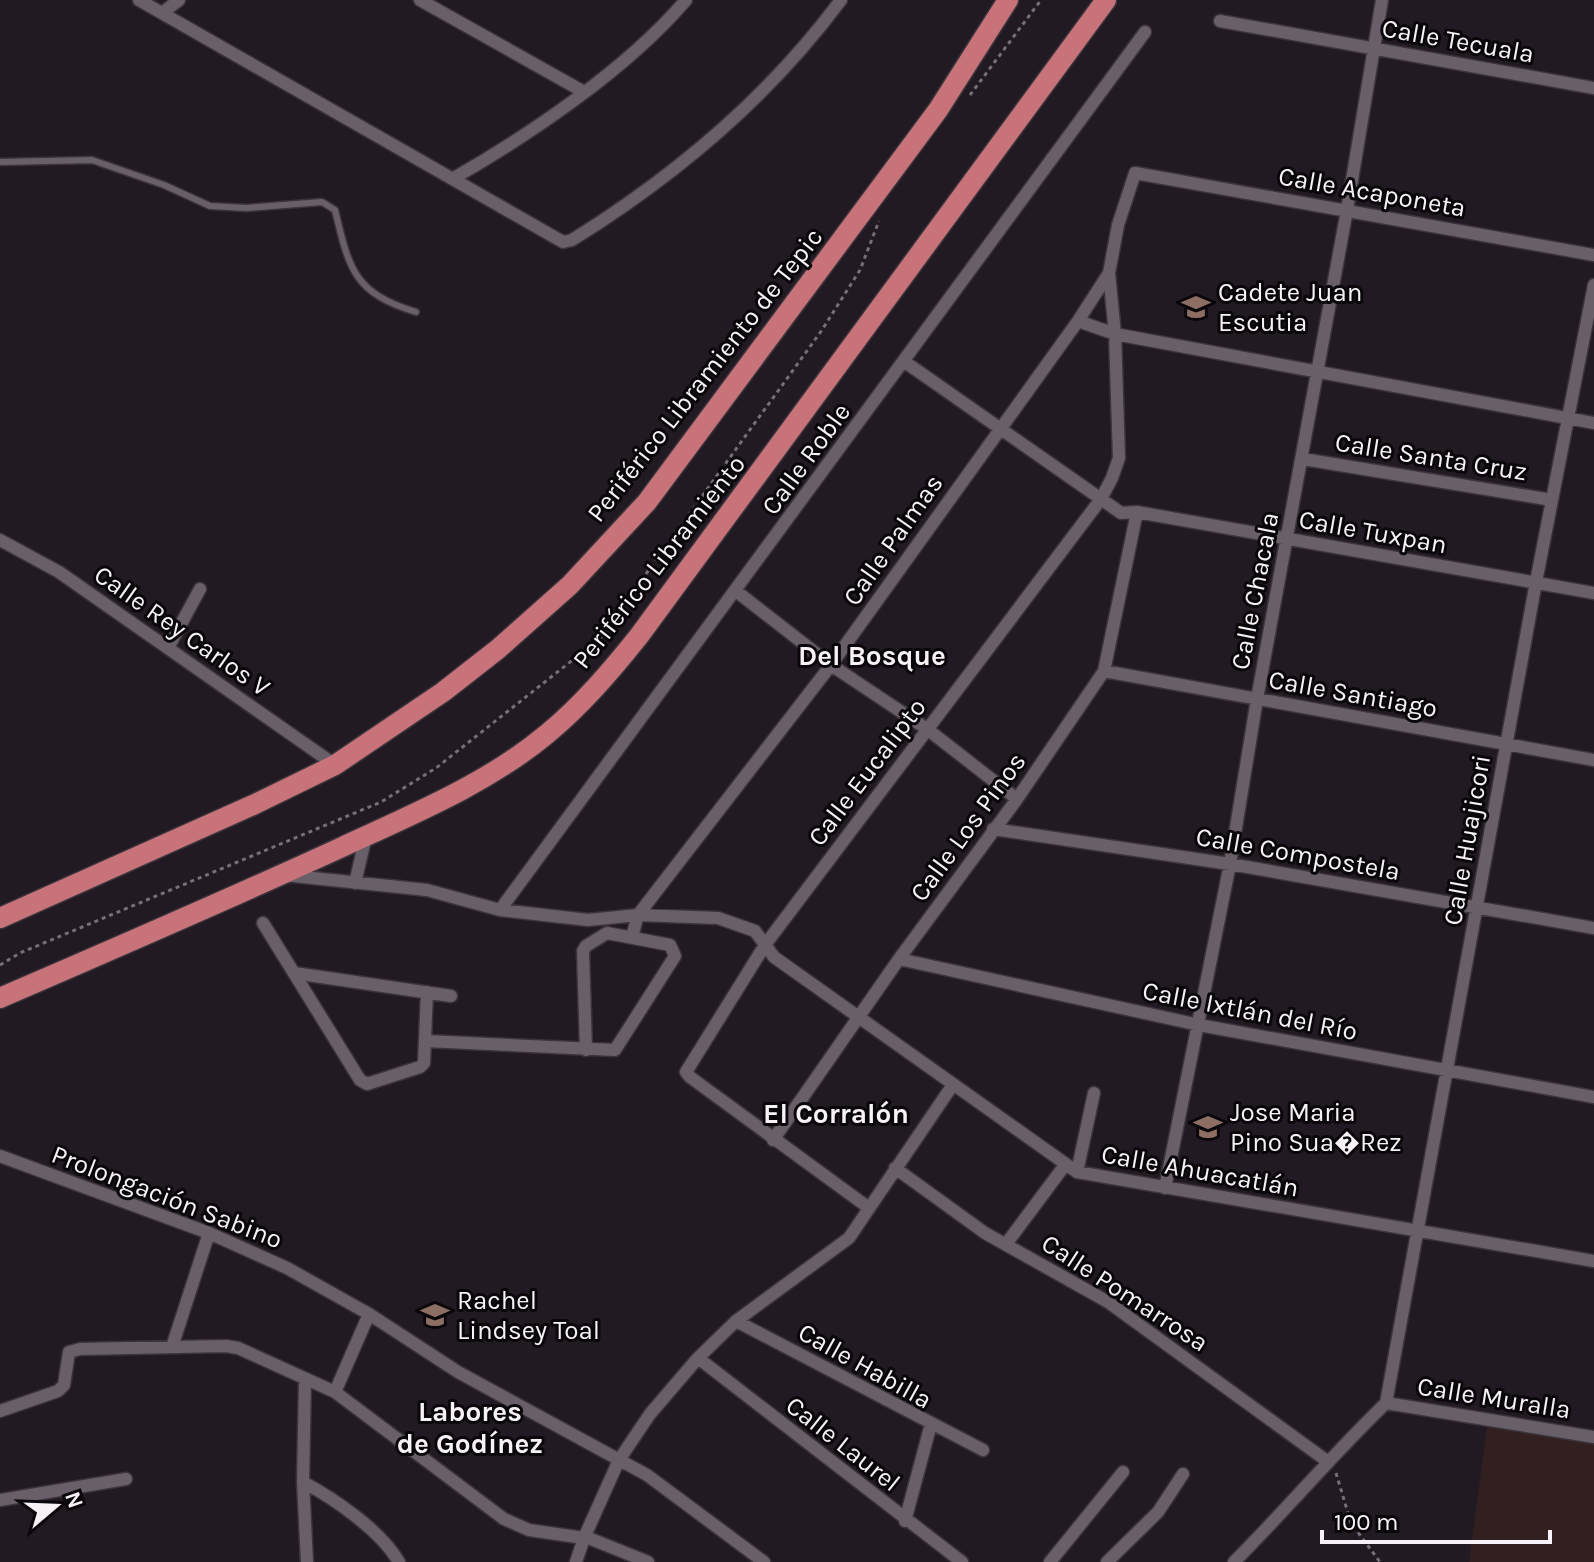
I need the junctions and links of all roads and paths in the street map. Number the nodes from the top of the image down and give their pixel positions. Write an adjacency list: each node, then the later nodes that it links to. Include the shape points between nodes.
1 (139, 0): 10 (street)
2 (179, 0): 10 (street)
3 (420, 0): 16 (street)
4 (686, 0): 16 (street)
5 (823, 0): 11 (street)
6 (841, 0): 11 (street)
7 (1106, 0): 52 (highway, Periférico Libramiento, via 604,679 518,756)
8 (1382, 0): 14 (street, Calle Chacala)
9 (1006, 2): 49 (highway, Periférico Libramiento de Tepic, via 938,110 647,502 570,585 498,649)
10 (162, 13): 19 (street)
11 (830, 15): 19 (street, via 735,119 618,211 572,240 563,242)
12 (1220, 21): 14 (street, Calle Tecuala)
13 (1145, 32): 27 (street, Calle Roble)
14 (1374, 48): 15 (street, Calle Tecuala); 20 (street, Calle Chacala)
15 (1594, 88)
16 (584, 92): 19 (street)
17 (0, 162): 24 (lane, via 92,160 210,206 322,202 335,210 348,264 364,287)
18 (1142, 173): 20 (street, Calle Acaponeta); 22 (street, Calle Palmas, via 1131,180)
19 (454, 178)
20 (1347, 210): 21 (street, Calle Acaponeta); 28 (street, Calle Chacala)
21 (1594, 255)
22 (1109, 273): 25 (street, Calle Palmas); 26 (street, Calle Eucalipto)
23 (1594, 285): 29 (street, Calle Huajicori)
24 (416, 312)
25 (1078, 321): 26 (street); 31 (street, Calle Palmas)
26 (1115, 334): 28 (street); 33 (street, Calle Eucalipto, via 1119,458)
27 (905, 362): 31 (street, Calle Tuxpan); 40 (street, Calle Roble)
28 (1317, 371): 29 (street); 32 (street, Calle Chacala)
29 (1567, 418): 30 (street); 34 (street, Calle Huajicori)
30 (1594, 423)
31 (1000, 428): 33 (street, Calle Tuxpan); 43 (street, Calle Palmas)
32 (1303, 459): 34 (street, Calle Santa Cruz); 37 (street, Calle Chacala)
33 (1101, 499): 35 (street, Calle Tuxpan, via 1121,513); 46 (street, Calle Eucalipto)
34 (1552, 500): 38 (street, Calle Huajicori)
35 (1137, 512): 37 (street, Calle Tuxpan); 44 (street, Calle Los Pinos)
36 (0, 540): 42 (street, Calle Rey Carlos V, via 59,572)
37 (1287, 540): 38 (street, Calle Tuxpan); 45 (street, Calle Chacala)
38 (1536, 582): 41 (street, Calle Tuxpan); 47 (street, Calle Huajicori)
39 (200, 589): 42 (street)
40 (736, 591): 43 (street); 57 (street, Calle Roble)
41 (1594, 593)
42 (168, 648): 49 (street, Calle Rey Carlos V)
43 (831, 665): 46 (street); 58 (street, Calle Palmas)
44 (1104, 671): 45 (street, Calle Santiago); 50 (street, Calle Los Pinos)
45 (1257, 699): 47 (street, Calle Santiago); 53 (street, Calle Chacala)
46 (927, 729): 50 (street); 63 (street, Calle Eucalipto)
47 (1507, 744): 48 (street, Calle Santiago); 56 (street, Calle Huajicori)
48 (1594, 760)
49 (335, 765): 59 (highway, Periférico Libramiento de Tepic)
50 (1017, 799): 51 (street, Calle Los Pinos)
51 (993, 829): 53 (street, Calle Compostela); 64 (street, Calle Los Pinos)
52 (366, 836): 54 (highway, Periférico Libramiento); 55 (street)
53 (1230, 864): 56 (street, Calle Compostela); 70 (street, Calle Chacala)
54 (281, 875): 55 (street, Calle Ahuacatlán); 68 (highway, Periférico Libramiento)
55 (355, 883): 57 (street, Calle Ahuacatlán, via 427,890)
56 (1477, 907): 61 (street, Calle Compostela); 73 (street, Calle Huajicori)
57 (500, 910): 58 (street, Calle Ahuacatlán, via 588,920)
58 (638, 915): 62 (street); 63 (street, Calle Ahuacatlán, via 718,918 755,931)
59 (0, 918)
60 (263, 923): 65 (street)
61 (1594, 928)
62 (632, 937): 72 (street, via 602,934 583,951); 72 (street, via 670,945 675,956 615,1050)
63 (765, 945): 69 (street, Calle Ahuacatlán, via 774,957); 77 (street, Calle Eucalipto, via 686,1072)
64 (899, 959): 69 (street, Calle Los Pinos); 70 (street, Calle Ixtlán del Río)
65 (294, 973): 66 (street); 71 (street, via 367,1084 420,1067)
66 (427, 992): 67 (street); 71 (street)
67 (451, 996)
68 (0, 998)
69 (860, 1018): 74 (street, Calle Ahuacatlán); 77 (street, Calle Los Pinos)
70 (1199, 1025): 73 (street, Calle Ixtlán del Río); 82 (street, Calle Chacala)
71 (426, 1041): 72 (street)
72 (586, 1050)
73 (1447, 1072): 76 (street, Calle Ixtlán del Río); 84 (street, Calle Huajicori)
74 (952, 1086): 79 (street, Calle Ahuacatlán); 80 (street)
75 (1094, 1093): 81 (street)
76 (1594, 1097)
77 (773, 1140): 83 (street)
78 (0, 1156): 85 (street, Prolongación Sabino)
79 (1065, 1165): 81 (street, Calle Ahuacatlán); 86 (street)
80 (895, 1168): 83 (street); 86 (street, Calle Pomarrosa)
81 (1077, 1172): 82 (street, Calle Ahuacatlán)
82 (1165, 1188): 84 (street, Calle Ahuacatlán)
83 (869, 1208): 89 (street, via 849,1238)
84 (1418, 1230): 87 (street, Calle Ahuacatlán); 94 (street, Calle Huajicori)
85 (209, 1233): 88 (street, Prolongación Sabino, via 287,1268); 90 (street)
86 (1006, 1244): 100 (street, Calle Pomarrosa, via 1108,1302)
87 (1594, 1261)
88 (369, 1314): 93 (street); 99 (street, Prolongación Sabino, via 458,1372)
89 (736, 1321): 91 (street); 96 (street, Calle Habilla)
90 (172, 1347): 92 (street, via 238,1348); 95 (street, via 69,1352 64,1385 58,1391)
91 (698, 1358): 99 (street); 107 (street, Calle Laurel)
92 (305, 1379): 93 (street); 105 (street)
93 (335, 1392): 108 (street, via 504,1519 529,1530)
94 (1386, 1403): 97 (street, Calle Muralla); 100 (street)
95 (0, 1411)
96 (931, 1424): 98 (street); 107 (street, Calle Habilla)
97 (1594, 1437)
98 (983, 1450)
99 (619, 1460): 108 (street); 113 (street, Prolongación Sabino)
100 (1327, 1461): 117 (street)
101 (1123, 1472): 115 (street)
102 (1336, 1472): 118 (path, via 1351,1523)
103 (1183, 1474): 116 (street, via 1158,1512)
104 (126, 1479): 106 (street)
105 (303, 1482): 109 (street); 110 (street, via 327,1494)
106 (0, 1500)
107 (905, 1521): 114 (street, Calle Laurel)
108 (584, 1538): 111 (street); 112 (street)
109 (307, 1562)
110 (399, 1562)
111 (576, 1562)
112 (648, 1562)
113 (764, 1562)
114 (962, 1562)
115 (1050, 1562)
116 (1107, 1562)
117 (1234, 1562)
118 (1380, 1562)

